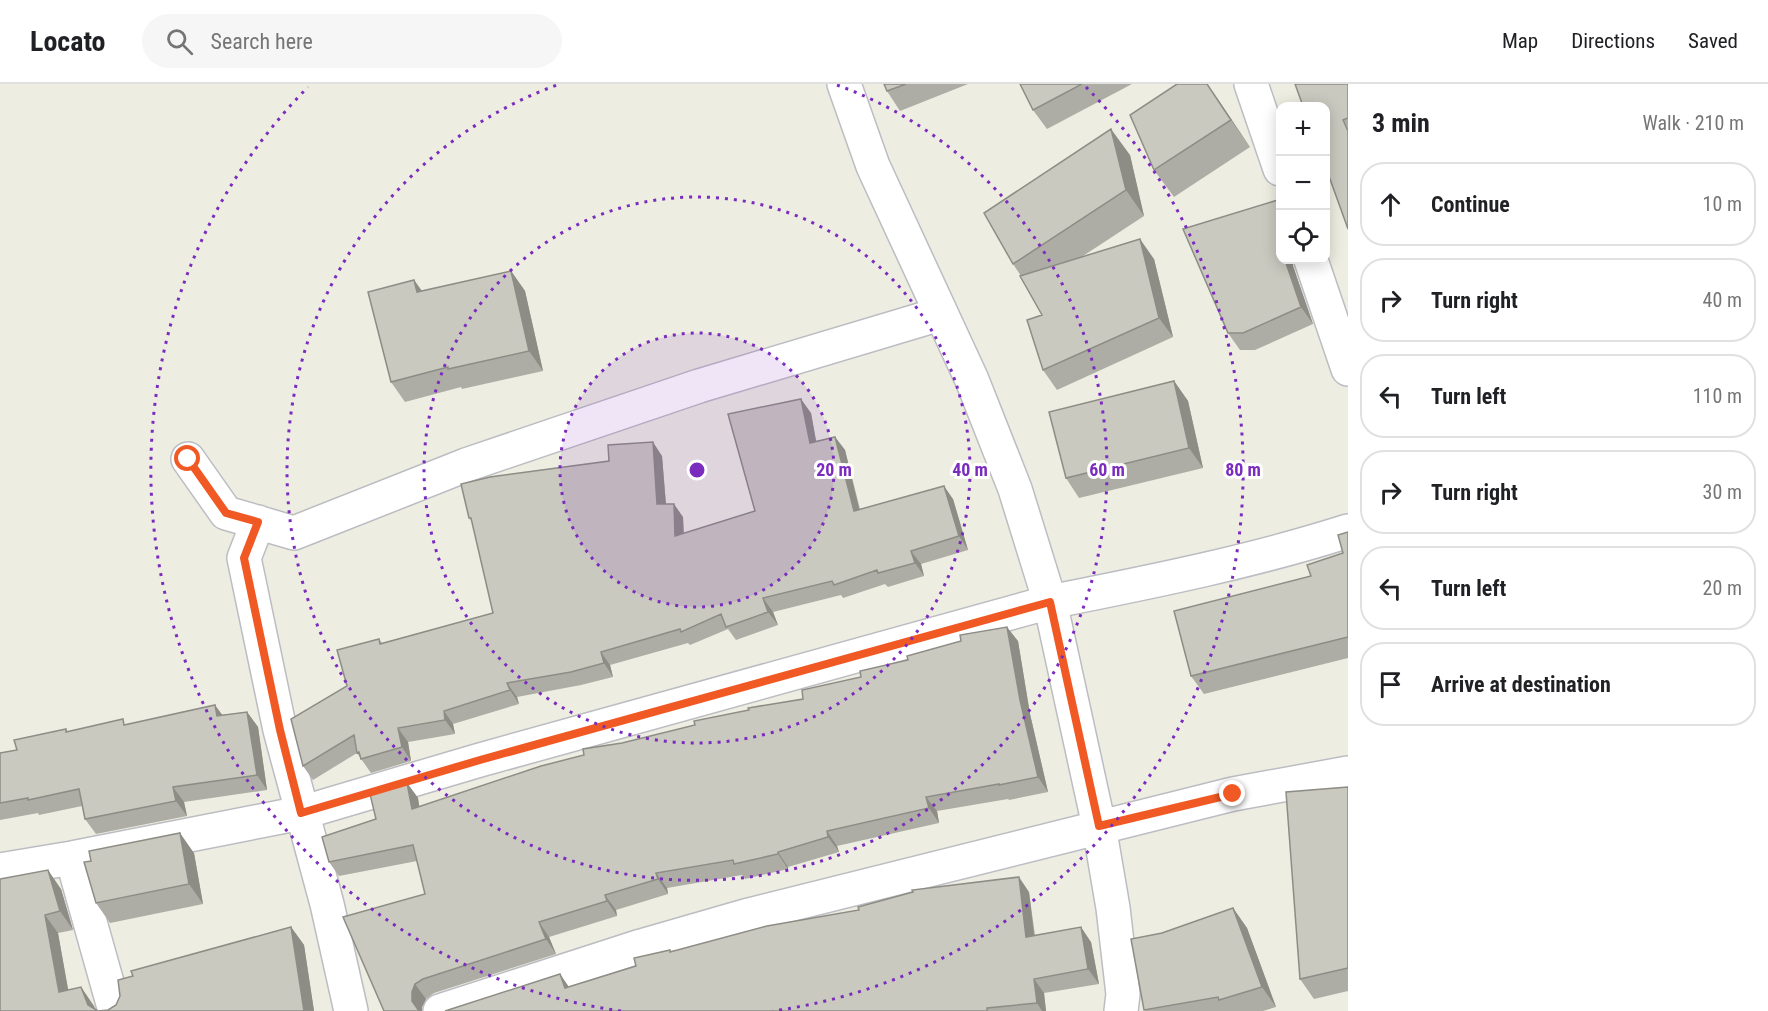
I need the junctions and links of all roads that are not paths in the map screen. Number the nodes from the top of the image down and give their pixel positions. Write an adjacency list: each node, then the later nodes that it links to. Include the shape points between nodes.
1 (844, 84): 5 (street, via 873,166)
2 (1251, 84): 3 (street)
3 (1276, 156)
4 (1312, 264): 6 (street)
5 (940, 314): 8 (street, via 699,386 466,465 294,533); 10 (street, via 972,380 1015,489)
6 (1348, 369)
7 (188, 459): 8 (street, via 226,513)
8 (258, 522): 12 (street, via 244,558)
9 (1348, 531): 10 (street, via 1227,564)
10 (1050, 602): 12 (street); 13 (street)
11 (1348, 773): 13 (street, via 1233,794)
12 (301, 813): 14 (street); 17 (street)
13 (1099, 826): 18 (street, via 745,916); 19 (street, via 1122,983)
14 (72, 858): 15 (street); 16 (street)
15 (0, 870)
16 (115, 1011)
17 (351, 1011)
18 (440, 1011)
19 (1121, 1011)

